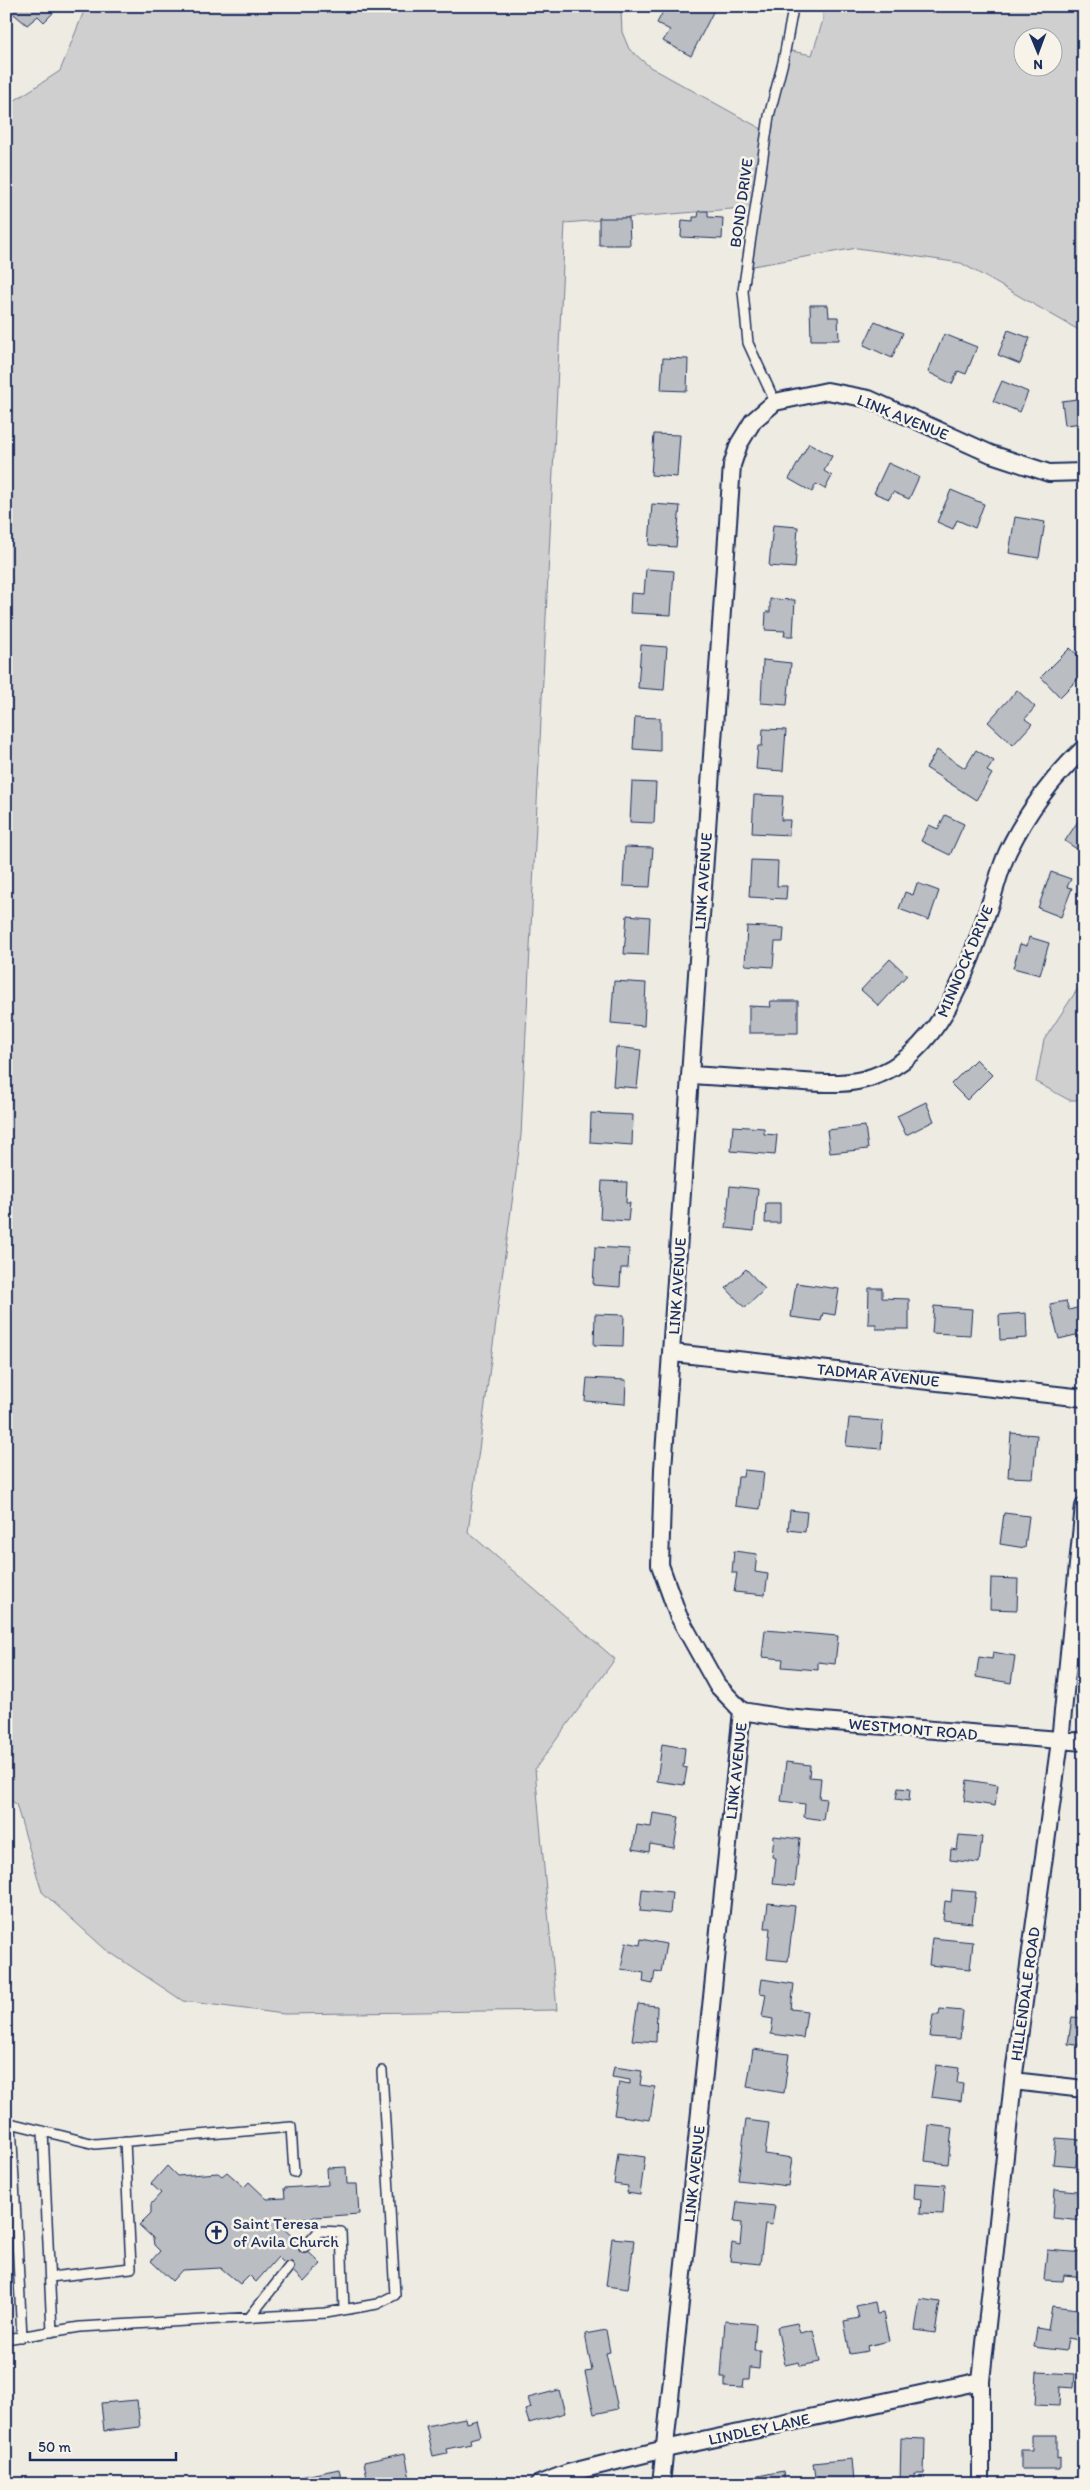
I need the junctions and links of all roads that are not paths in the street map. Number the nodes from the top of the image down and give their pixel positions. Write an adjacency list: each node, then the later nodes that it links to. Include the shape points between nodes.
1 (790, 6): 2 (lane, BOND DRIVE, via 792,14 769,116 743,291 748,343)
2 (775, 402): 3 (street, LINK AVENUE, via 827,391 869,399 991,454 1049,473); 5 (street, LINK AVENUE, via 753,421 739,444 732,465)
3 (1084, 472)
4 (1084, 748): 5 (street, MINNOCK DRIVE, via 1060,771 1033,807 1007,852 978,938 947,1010 924,1042 904,1062 872,1078 837,1084)
5 (691, 1075): 6 (street, LINK AVENUE)
6 (673, 1353): 7 (street, TADMAR AVENUE); 9 (street, LINK AVENUE, via 663,1469 660,1565 678,1615 717,1685)
7 (1084, 1398)
8 (1084, 1506): 10 (street, HILLENDALE ROAD)
9 (742, 1711): 10 (street, WESTMONT ROAD, via 785,1718); 28 (street, LINK AVENUE)
10 (1060, 1741): 11 (street, WESTMONT ROAD); 13 (street, HILLENDALE ROAD)
11 (1084, 1742)
12 (382, 2071): 22 (lane, via 395,2295 377,2304)
13 (1013, 2081): 14 (street); 27 (street, HILLENDALE ROAD)
14 (1084, 2090)
15 (9, 2123): 16 (lane); 25 (lane)
16 (43, 2131): 17 (lane, via 95,2144); 21 (lane)
17 (125, 2141): 18 (lane, via 291,2128); 21 (lane, via 131,2268)
18 (294, 2172)
19 (304, 2248): 22 (lane, via 319,2231 341,2232)
20 (289, 2267): 23 (lane)
21 (50, 2277): 24 (lane)
22 (344, 2310): 23 (lane)
23 (250, 2318): 24 (lane, via 80,2327)
24 (52, 2332): 25 (lane)
25 (22, 2337): 26 (lane)
26 (6, 2339)
27 (981, 2381): 28 (street, LINDLEY LANE); 31 (street, HILLENDALE ROAD)
28 (665, 2449): 29 (street, LINDLEY LANE, via 568,2473); 30 (street, LINK AVENUE)
29 (539, 2484)
30 (661, 2484)
31 (981, 2484)

